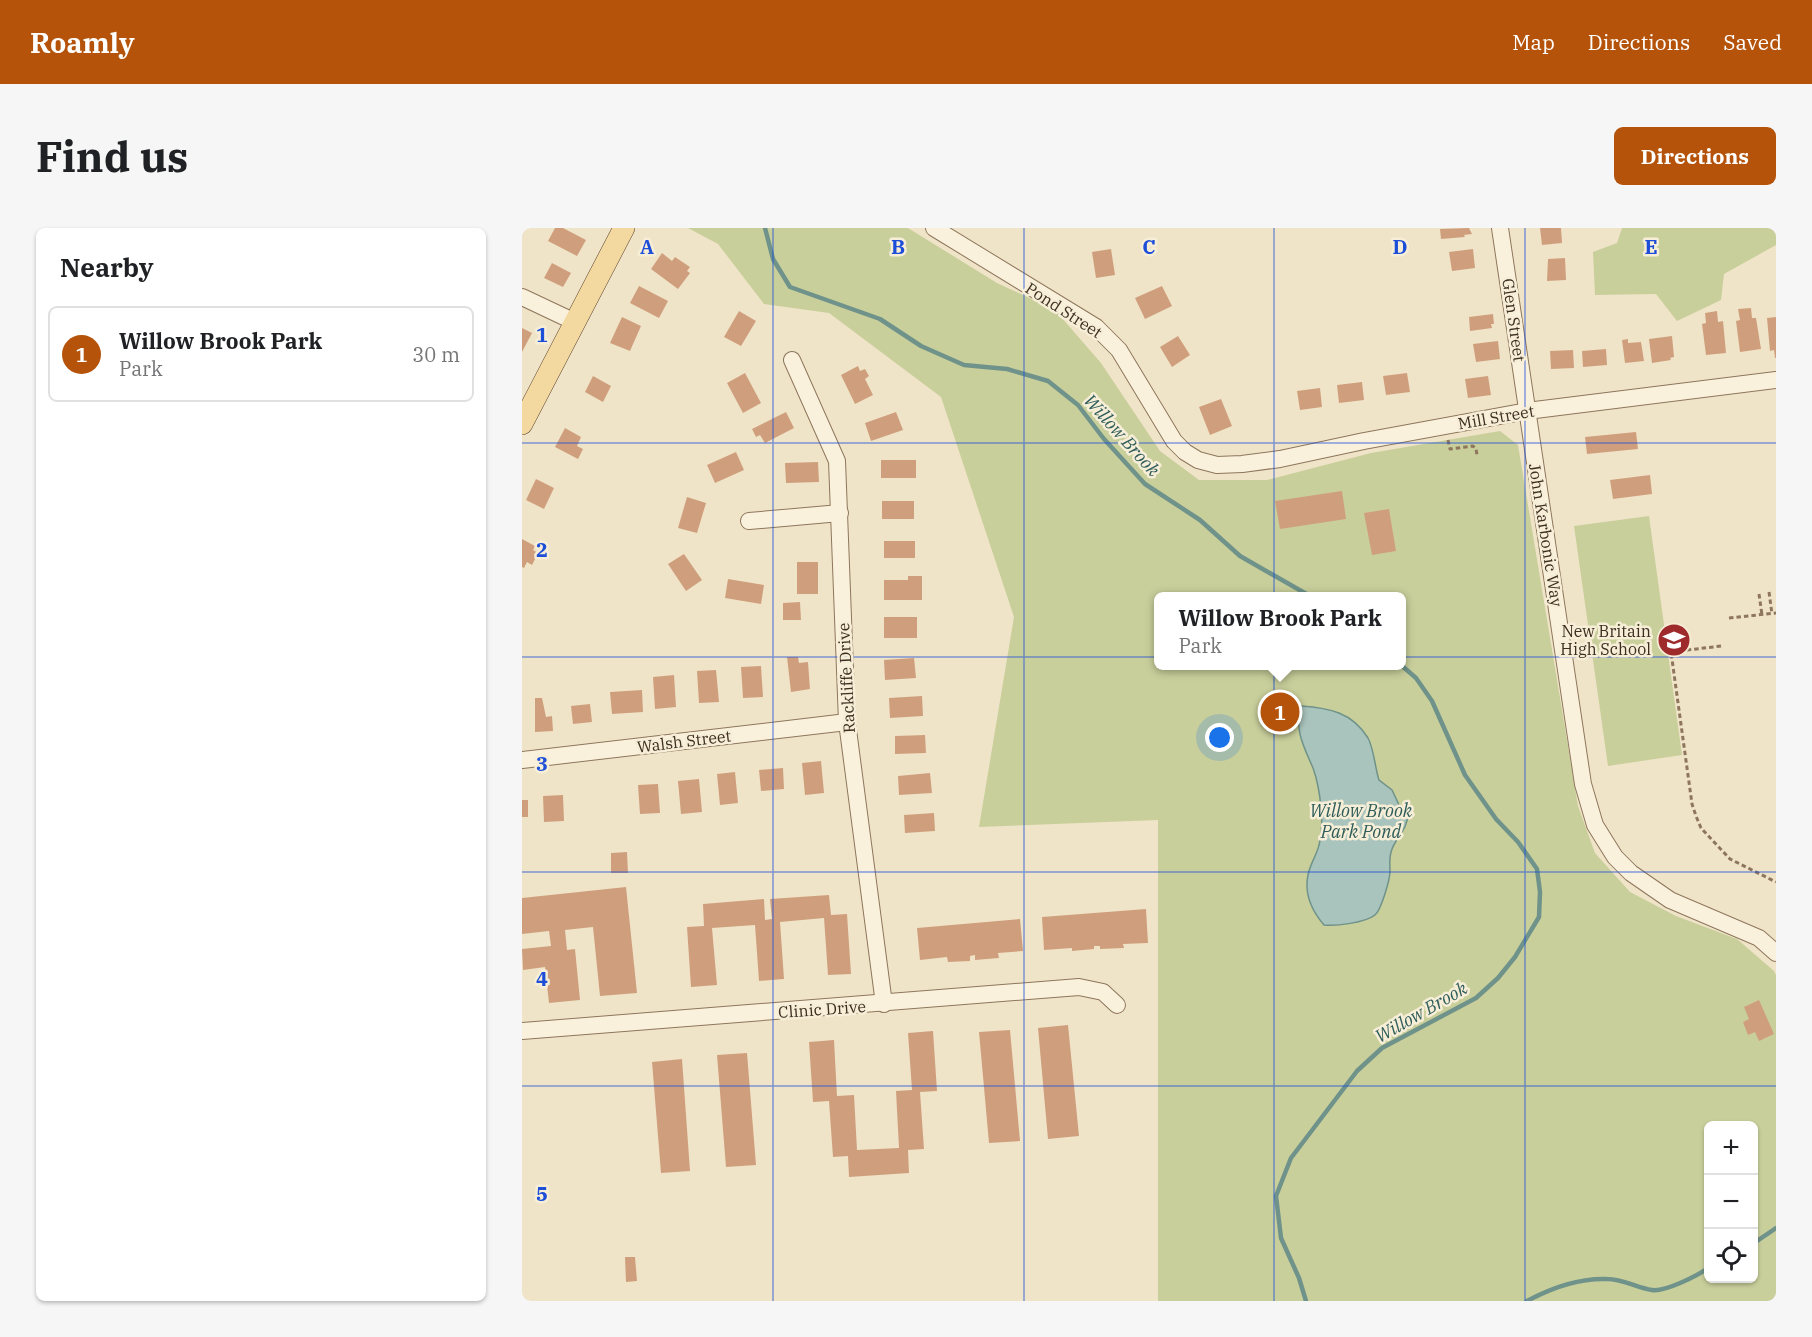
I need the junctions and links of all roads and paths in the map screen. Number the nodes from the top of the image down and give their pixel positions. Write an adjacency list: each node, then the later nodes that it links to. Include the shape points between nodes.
1 (624, 228): 5 (main road)
2 (934, 228): 12 (street, Pond Street, via 1096,327 1119,350 1174,441 1185,453)
3 (1500, 228): 8 (street, Glen Street)
4 (522, 297): 5 (street)
5 (575, 322): 9 (main road)
6 (792, 360): 13 (street, Rackliffe Drive, via 837,461)
7 (1776, 380): 8 (street, Mill Street)
8 (1527, 411): 10 (street, Mill Street); 24 (street, John Karbonic Way, via 1583,784 1594,825 1631,873 1670,900 1758,938)
9 (522, 424)
10 (1446, 426): 11 (path, via 1450,449 1473,446); 12 (street, Mill Street, via 1280,459)
11 (1477, 455)
12 (1217, 465)
13 (840, 513): 14 (street); 21 (street, Rackliffe Drive)
14 (749, 521)
15 (1769, 592): 17 (path)
16 (1759, 594): 18 (path)
17 (1774, 613): 18 (path)
18 (1762, 615): 19 (path)
19 (1730, 618)
20 (1721, 646): 23 (path, via 1671,652 1692,804 1701,828 1719,850 1743,867)
21 (847, 722): 22 (street, Walsh Street); 25 (street, Rackliffe Drive)
22 (522, 760)
23 (1776, 882)
24 (1776, 952)
25 (884, 1004): 26 (street, Clinic Drive, via 1079,987 1102,992); 27 (street, Clinic Drive)
26 (1117, 1005)
27 (522, 1031)

